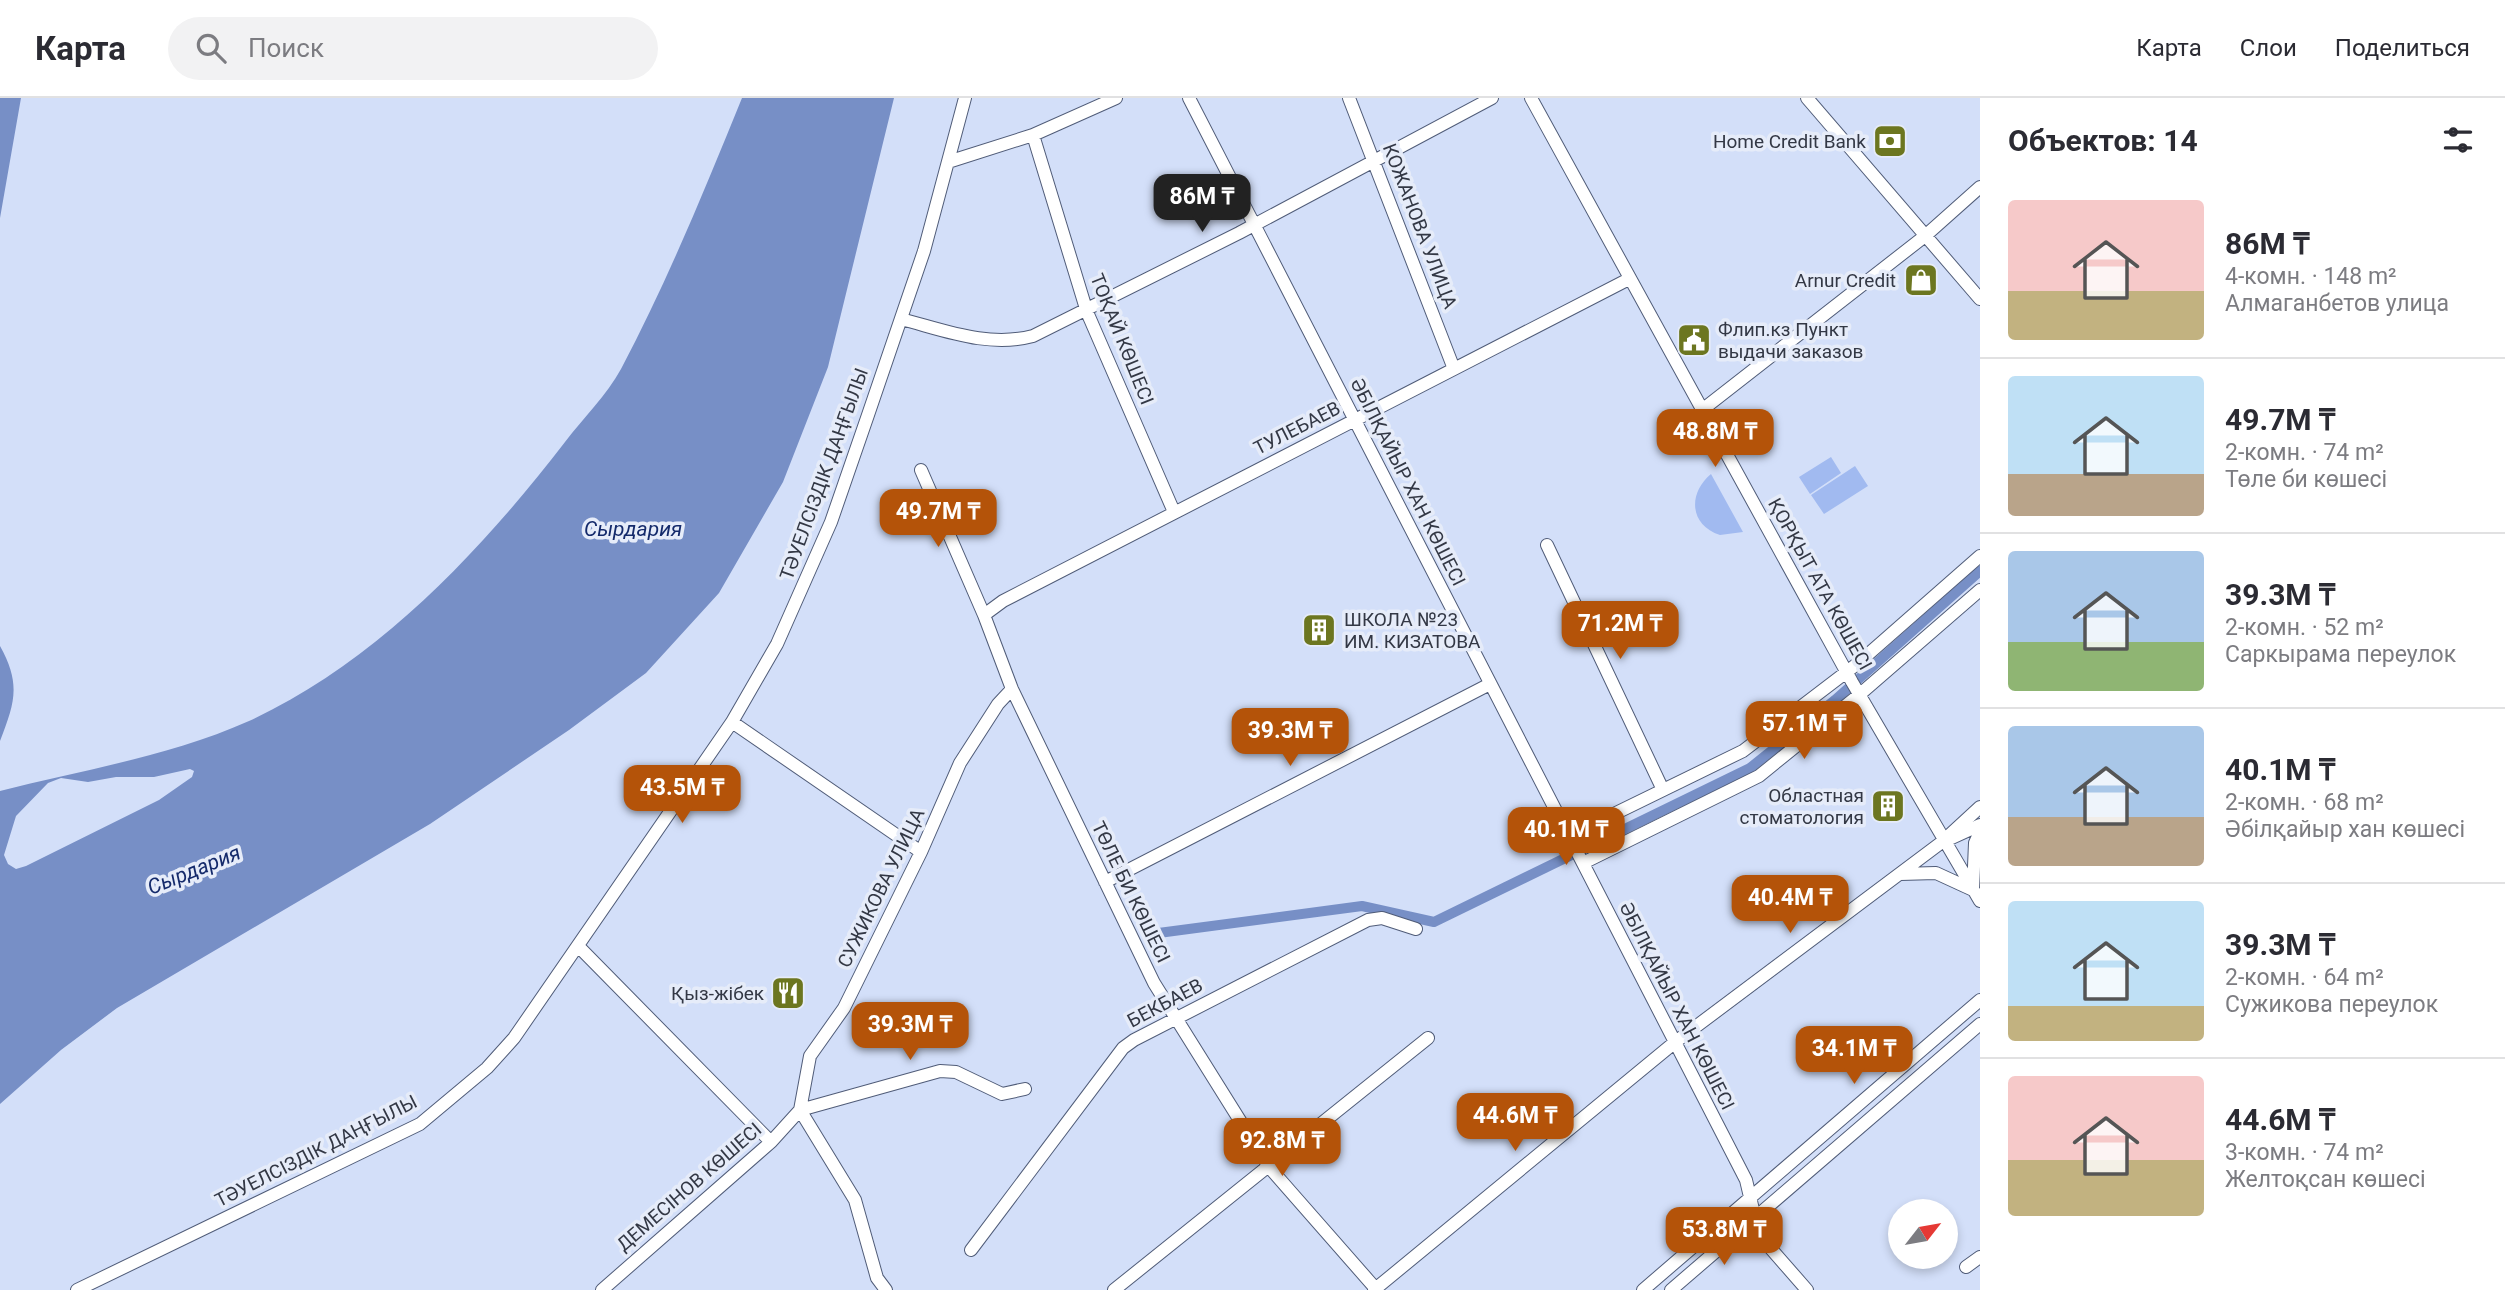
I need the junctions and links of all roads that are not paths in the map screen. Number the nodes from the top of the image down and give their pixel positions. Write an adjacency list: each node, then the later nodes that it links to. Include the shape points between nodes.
1 (965, 98): 9 (street, ТӘУЕЛСІЗДІК ДАҢҒЫЛЫ)
2 (1116, 98): 8 (street)
3 (1189, 98): 12 (street, ӘБІЛҚАЙЫР ХАН КӨШЕСІ)
4 (1349, 98): 10 (street, КОЖАНОВА УЛИЦА)
5 (1492, 98): 10 (street)
6 (1531, 98): 14 (street, ҚОРҚЫТ АТА КӨШЕСІ)
7 (1807, 98): 13 (street)
8 (1033, 135): 9 (street); 16 (street, ТОҚАЙ КӨШЕСІ)
9 (948, 162): 17 (street, ТӘУЕЛСІЗДІК ДАҢҒЫЛЫ)
10 (1375, 162): 12 (street); 18 (street, КОЖАНОВА УЛИЦА)
11 (1980, 187): 13 (street)
12 (1255, 225): 16 (street); 20 (street, ӘБІЛҚАЙЫР ХАН КӨШЕСІ)
13 (1925, 236): 15 (street); 19 (street)
14 (1629, 279): 18 (street, ТУЛЕБАЕВ); 19 (street, ҚОРҚЫТ АТА КӨШЕСІ)
15 (1980, 299)
16 (1087, 312): 17 (street, via 1010,342 978,339); 22 (street, ТОҚАЙ КӨШЕСІ)
17 (901, 319): 31 (street, ТӘУЕЛСІЗДІК ДАҢҒЫЛЫ, via 826,533 777,644)
18 (1454, 369): 20 (street, ТУЛЕБАЕВ)
19 (1702, 410): 27 (street, ҚОРҚЫТ АТА КӨШЕСІ)
20 (1354, 420): 22 (street, ТУЛЕБАЕВ); 28 (street, ӘБІЛҚАЙЫР ХАН КӨШЕСІ)
21 (921, 470): 26 (street, ТӨЛЕ БИ КӨШЕСІ)
22 (1174, 512): 26 (street, ТУЛЕБАЕВ)
23 (1547, 545): 32 (street)
24 (1980, 556): 27 (street)
25 (1980, 590): 30 (street)
26 (984, 615): 29 (street, ТӨЛЕ БИ КӨШЕСІ)
27 (1847, 671): 30 (street, ҚОРҚЫТ АТА КӨШЕСІ); 32 (street, via 1743,751)
28 (1490, 684): 36 (street, ӘБІЛҚАЙЫР ХАН КӨШЕСІ); 41 (street)
29 (1012, 689): 38 (street, СУЖИКОВА УЛИЦА, via 960,763); 41 (street, ТӨЛЕ БИ КӨШЕСІ)
30 (1859, 695): 37 (street, ҚОРҚЫТ АТА КӨШЕСІ); 39 (street, via 1759,776)
31 (732, 722): 38 (street); 44 (street, ТӘУЕЛСІЗДІК ДАҢҒЫЛЫ)
32 (1663, 790): 36 (street)
33 (1980, 807): 37 (street)
34 (1980, 825): 37 (street)
35 (1980, 832): 42 (street, via 1975,843)
36 (1569, 836): 39 (street, ӘБІЛҚАЙЫР ХАН КӨШЕСІ)
37 (1942, 842): 40 (street); 42 (street, ҚОРҚЫТ АТА КӨШЕСІ)
38 (921, 852): 51 (street, СУЖИКОВА УЛИЦА, via 844,1008 810,1056)
39 (1583, 863): 49 (street, ӘБІЛҚАЙЫР ХАН КӨШЕСІ)
40 (1899, 874): 42 (street, via 1936,873); 49 (street)
41 (1105, 882): 46 (street, ТӨЛЕ БИ КӨШЕСІ, via 1154,983)
42 (1977, 896)
43 (1416, 929): 46 (street, БЕКБАЕВ, via 1382,918 1368,920)
44 (579, 947): 52 (street); 60 (street, ТӘУЕЛСІЗДІК ДАҢҒЫЛЫ, via 514,1038 487,1068 420,1124)
45 (1980, 1000): 54 (street)
46 (1177, 1018): 53 (street, ТӨЛЕ БИ КӨШЕСІ); 56 (street, БЕКБАЕВ, via 1123,1048)
47 (1980, 1024): 55 (street)
48 (1428, 1038): 53 (street)
49 (1674, 1043): 54 (street, ӘБІЛҚАЙЫР ХАН КӨШЕСІ, via 1746,1180); 59 (street)
50 (1025, 1089): 51 (street, via 1002,1094 956,1072 940,1071)
51 (800, 1110): 52 (street, ДЕМЕСІНОВ КӨШЕСІ); 62 (street, via 855,1200 877,1278)
52 (771, 1142): 61 (street, ДЕМЕСІНОВ КӨШЕСІ)
53 (1269, 1167): 59 (street, ТӨЛЕ БИ КӨШЕСІ); 63 (street)
54 (1750, 1197): 55 (street, ӘБІЛҚАЙЫР ХАН КӨШЕСІ); 64 (street)
55 (1755, 1218): 65 (street); 66 (street, ӘБІЛҚАЙЫР ХАН КӨШЕСІ, via 1759,1235)
56 (971, 1250)
57 (1980, 1257): 58 (street)
58 (1966, 1267)
59 (1375, 1289)
60 (78, 1290)
61 (602, 1290)
62 (886, 1290)
63 (1114, 1290)
64 (1643, 1290)
65 (1671, 1290)
66 (1807, 1290)

